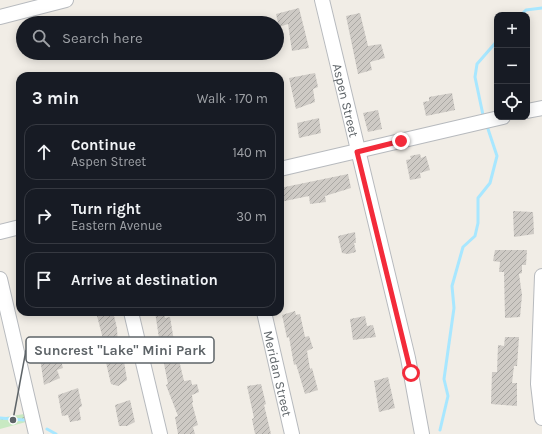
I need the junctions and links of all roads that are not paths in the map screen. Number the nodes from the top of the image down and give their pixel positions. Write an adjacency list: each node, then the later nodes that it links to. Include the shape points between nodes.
1 (66, 0): 3 (street)
2 (322, 0): 7 (street, Aspen Street)
3 (0, 18)
4 (542, 108): 5 (street)
5 (530, 110)
6 (494, 119): 7 (street)
7 (357, 152): 8 (street); 20 (street, Aspen Street, via 408,358)
8 (284, 168)
9 (16, 228): 10 (street)
10 (0, 232)
11 (542, 276): 15 (street)
12 (0, 279): 17 (street)
13 (132, 316): 18 (street)
14 (265, 316): 19 (street, Meridan Street)
15 (542, 316): 16 (street, via 538,384)
16 (542, 418)
17 (36, 434)
18 (160, 434)
19 (292, 434)
20 (422, 434)

